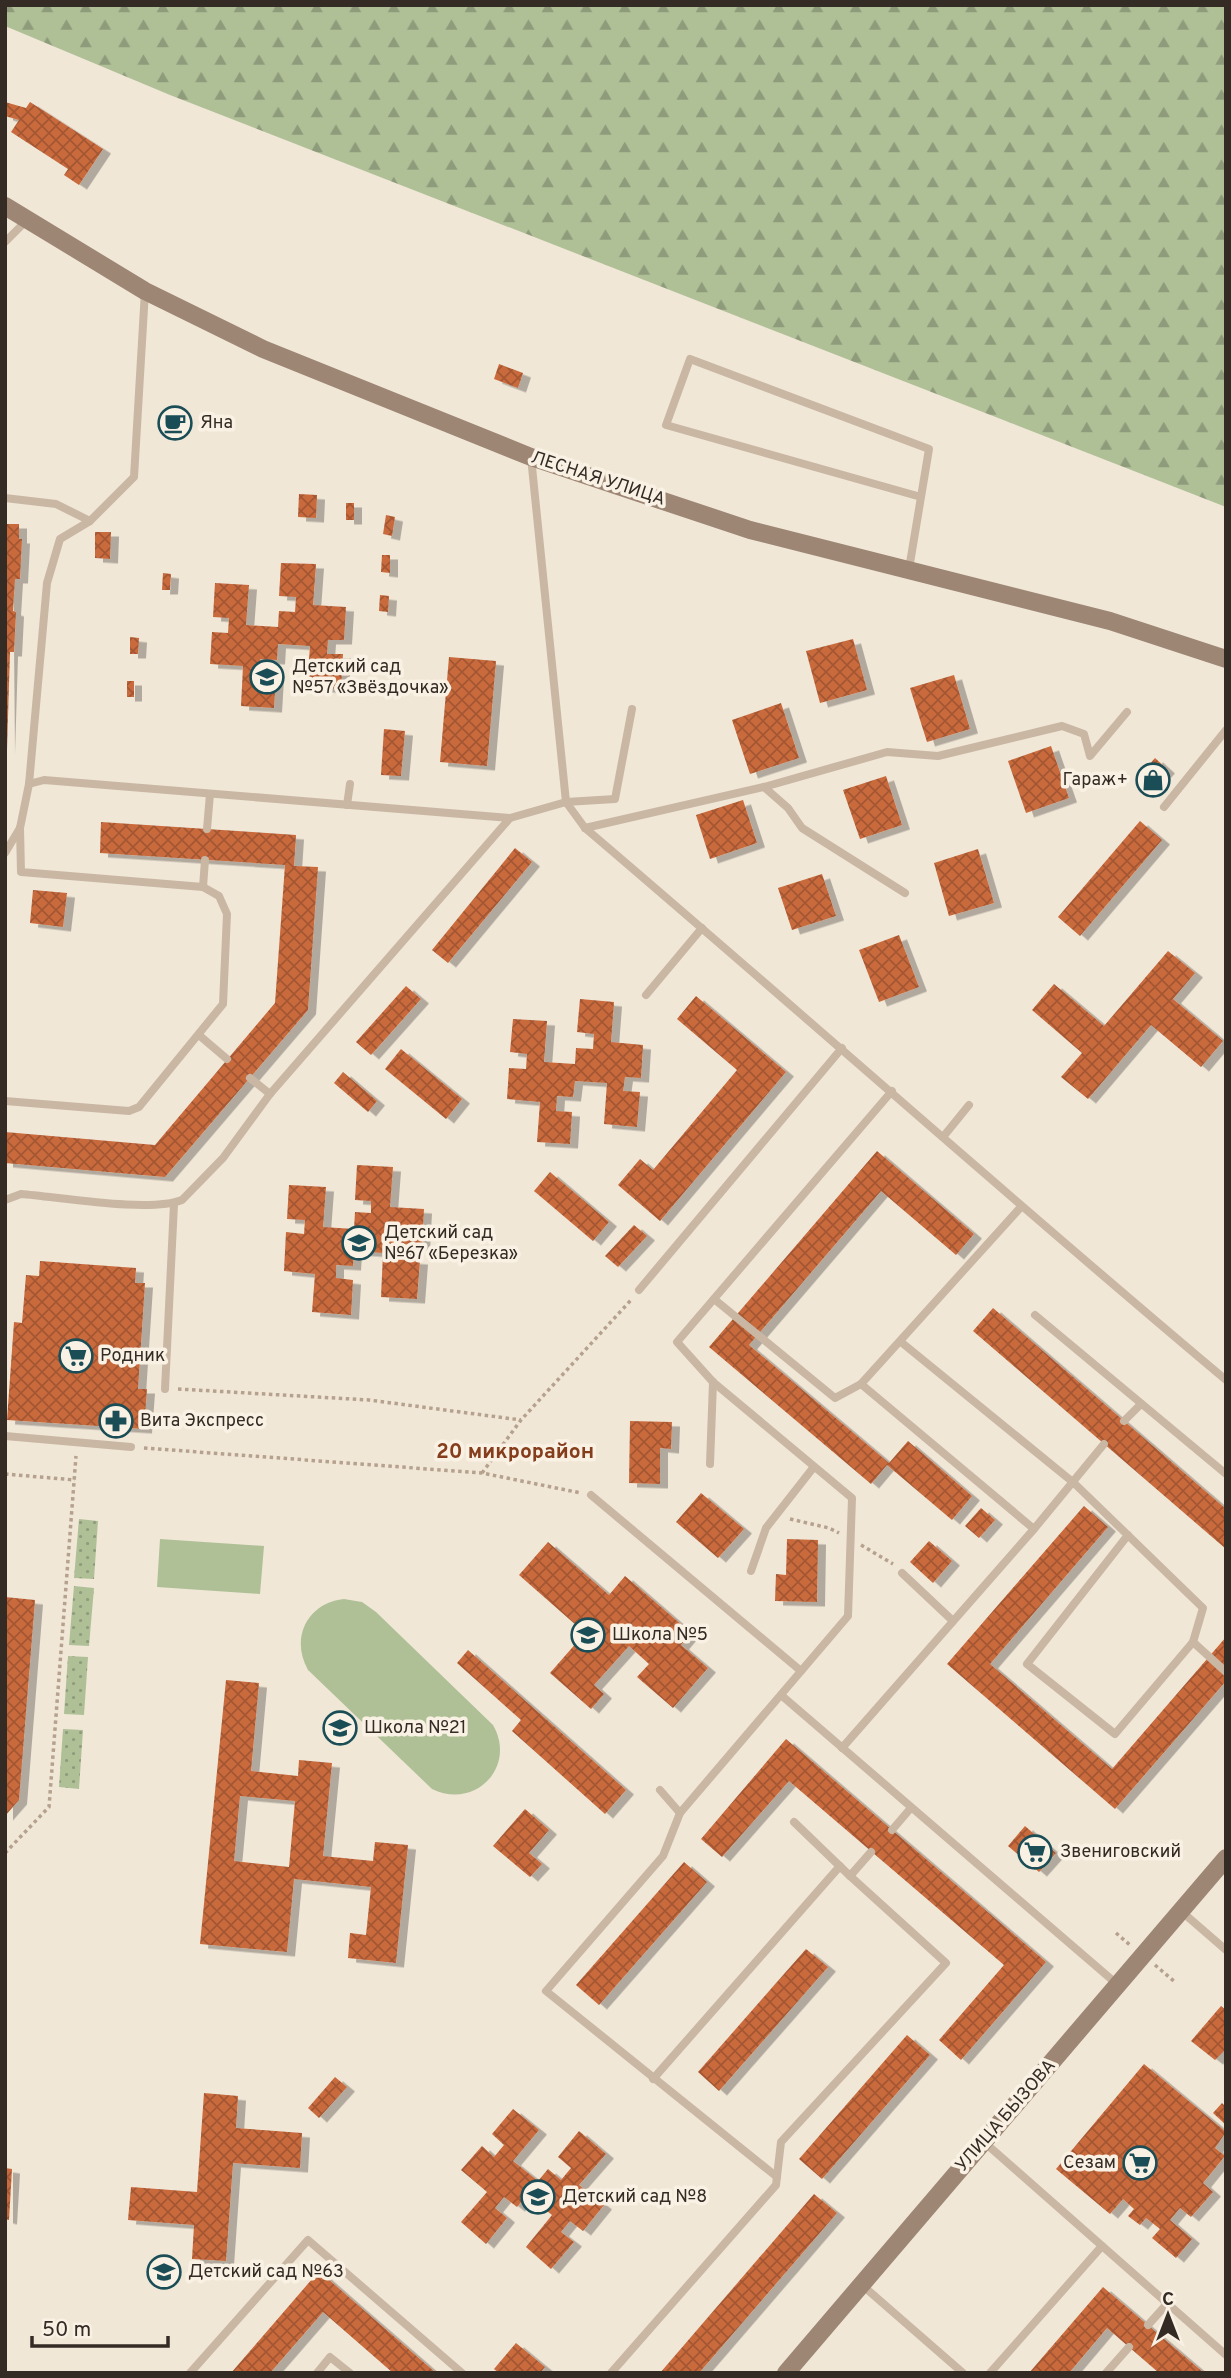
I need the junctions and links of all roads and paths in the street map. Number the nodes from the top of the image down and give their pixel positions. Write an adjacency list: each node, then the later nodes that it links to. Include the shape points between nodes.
1 (5, 206): 2 (main road, ЛЕСНАЯ УЛИЦА)
2 (27, 220): 3 (lane); 4 (main road, ЛЕСНАЯ УЛИЦА)
3 (5, 242)
4 (145, 291): 5 (main road, ЛЕСНАЯ УЛИЦА, via 262,349); 8 (lane, via 134,477)
5 (531, 457): 9 (main road, ЛЕСНАЯ УЛИЦА, via 750,530); 18 (lane)
6 (921, 497): 6 (lane, via 666,425 690,359 929,449); 9 (lane)
7 (5, 498): 8 (lane, via 56,504)
8 (90, 521): 14 (lane, via 60,540 54,554 40,648)
9 (909, 570): 10 (main road, ЛЕСНАЯ УЛИЦА, via 1110,621)
10 (1226, 659)
11 (632, 709): 18 (lane, via 615,799)
12 (1127, 712): 16 (lane, via 1090,756 1084,734 1062,726 938,756 887,752)
13 (1226, 730): 20 (lane)
14 (29, 784): 17 (lane, via 44,780); 22 (lane)
15 (350, 784): 19 (lane)
16 (764, 787): 23 (lane); 28 (lane, via 802,828)
17 (210, 793): 19 (lane); 24 (lane)
18 (566, 802): 21 (lane); 23 (lane)
19 (348, 805): 21 (lane)
20 (1164, 807)
21 (510, 818): 36 (lane)
22 (20, 828): 25 (lane); 27 (lane, via 22,872)
23 (585, 828): 29 (lane)
24 (207, 829)
25 (5, 853)
26 (205, 860): 27 (lane)
27 (203, 887): 31 (lane, via 219,896 227,914 223,1004)
28 (905, 893)
29 (702, 928): 30 (lane); 32 (lane)
30 (646, 995)
31 (200, 1036): 33 (lane); 37 (lane, via 139,1107 129,1111)
32 (842, 1048): 35 (lane); 43 (lane)
33 (228, 1059)
34 (250, 1078): 36 (lane)
35 (892, 1091): 39 (lane); 44 (lane)
36 (270, 1094): 41 (lane, via 223,1158)
37 (5, 1101)
38 (969, 1105): 39 (lane)
39 (943, 1137): 42 (lane)
40 (5, 1200): 41 (lane, via 21,1194)
41 (174, 1204): 50 (lane)
42 (1020, 1208): 46 (lane); 47 (lane)
43 (639, 1290): 52 (path)
44 (714, 1299): 48 (lane, via 677,1342); 49 (lane, via 835,1398)
45 (1035, 1315): 51 (lane)
46 (901, 1342): 49 (lane); 64 (lane)
47 (1226, 1380)
48 (713, 1382): 58 (lane); 59 (lane)
49 (861, 1384): 66 (lane)
50 (164, 1389): 52 (path, via 369,1399)
51 (1141, 1404): 53 (lane); 61 (lane)
52 (521, 1420): 60 (path)
53 (1124, 1421)
54 (5, 1436): 55 (lane)
55 (77, 1443): 57 (lane); 63 (path)
56 (1104, 1444): 64 (lane)
57 (131, 1447): 60 (path)
58 (710, 1464)
59 (814, 1468): 68 (lane, via 766,1528); 72 (lane, via 852,1498 848,1616)
60 (482, 1472): 65 (path)
61 (1226, 1474)
62 (5, 1475): 63 (path)
63 (75, 1480): 82 (path, via 49,1807)
64 (1074, 1483): 66 (lane); 67 (lane)
65 (591, 1495): 72 (lane)
66 (1034, 1529): 70 (lane)
67 (1128, 1535): 71 (lane, via 1203,1608); 71 (lane, via 1027,1664 1115,1734)
68 (751, 1571)
69 (902, 1573): 70 (lane)
70 (953, 1621): 75 (lane)
71 (1193, 1642): 73 (lane)
72 (802, 1671): 74 (lane)
73 (1226, 1672)
74 (781, 1695): 75 (lane); 78 (lane)
75 (842, 1748): 77 (lane)
76 (660, 1790): 78 (lane)
77 (910, 1809): 80 (lane); 88 (lane)
78 (680, 1813): 89 (lane, via 663,1856 547,1991)
79 (794, 1822): 84 (lane)
80 (892, 1830)
81 (872, 1852): 85 (lane)
82 (5, 1853)
83 (1226, 1858): 86 (main road, УЛИЦА БЫЗОВА)
84 (840, 1867): 85 (lane); 89 (lane)
85 (850, 1876): 91 (lane, via 946,1963 781,2142)
86 (1181, 1911): 87 (lane); 88 (main road, УЛИЦА БЫЗОВА)
87 (1226, 1950)
88 (1118, 1985): 90 (main road, УЛИЦА БЫЗОВА)
89 (653, 2078): 91 (lane)
90 (984, 2142): 92 (lane); 93 (main road, УЛИЦА БЫЗОВА)
91 (777, 2177): 102 (lane, via 776,2185)
92 (1101, 2246): 94 (lane); 105 (lane)
93 (861, 2285): 103 (main road, УЛИЦА БЫЗОВА); 104 (lane)
94 (1166, 2305): 95 (lane); 97 (lane)
95 (1148, 2325)
96 (1129, 2347): 106 (lane)
97 (1226, 2355)
98 (190, 2373): 101 (lane, via 309,2240)
99 (317, 2373): 100 (lane, via 330,2357)
100 (349, 2373)
101 (462, 2373)
102 (611, 2373)
103 (786, 2373)
104 (962, 2373)
105 (990, 2373)
106 (1106, 2373)

